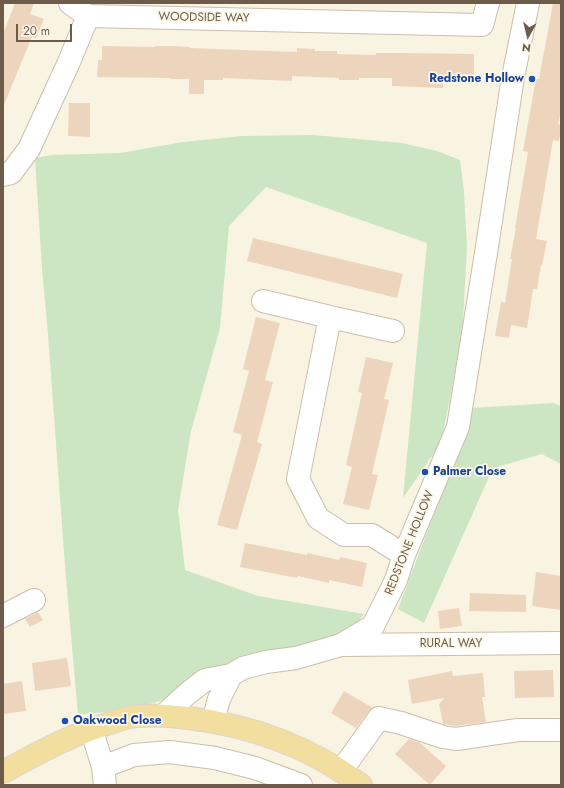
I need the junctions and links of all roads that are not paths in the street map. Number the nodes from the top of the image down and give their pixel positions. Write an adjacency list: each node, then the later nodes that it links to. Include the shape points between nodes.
1 (70, 3): 4 (street)
2 (488, 3): 4 (street, WOODSIDE WAY, via 482,25)
3 (528, 3): 9 (street, REDSTONE HOLLOW, via 512,77 458,428)
4 (88, 16): 5 (street, via 29,149 12,173)
5 (3, 175)
6 (263, 301): 7 (street)
7 (330, 317): 8 (street); 9 (street, via 298,479 318,518 344,534 372,535)
8 (393, 331)
9 (404, 554): 13 (street, REDSTONE HOLLOW, via 396,580 372,626)
10 (34, 600): 11 (street)
11 (3, 616)
12 (561, 643): 13 (street, RURAL WAY)
13 (340, 645): 14 (street, REDSTONE HOLLOW, via 296,658 243,668)
14 (231, 676): 15 (street, REDSTONE HOLLOW, via 205,680); 16 (street, via 219,700)
15 (164, 715): 16 (main road); 17 (main road, via 130,717)
16 (213, 721): 19 (main road, via 231,724 286,742)
17 (91, 728): 20 (main road); 21 (street)
18 (561, 730): 19 (street, via 518,730 456,739 379,718)
19 (341, 771): 23 (main road)
20 (3, 772)
21 (104, 776): 22 (street, via 134,755 170,752 215,758 255,768)
22 (301, 785)
23 (361, 785)

